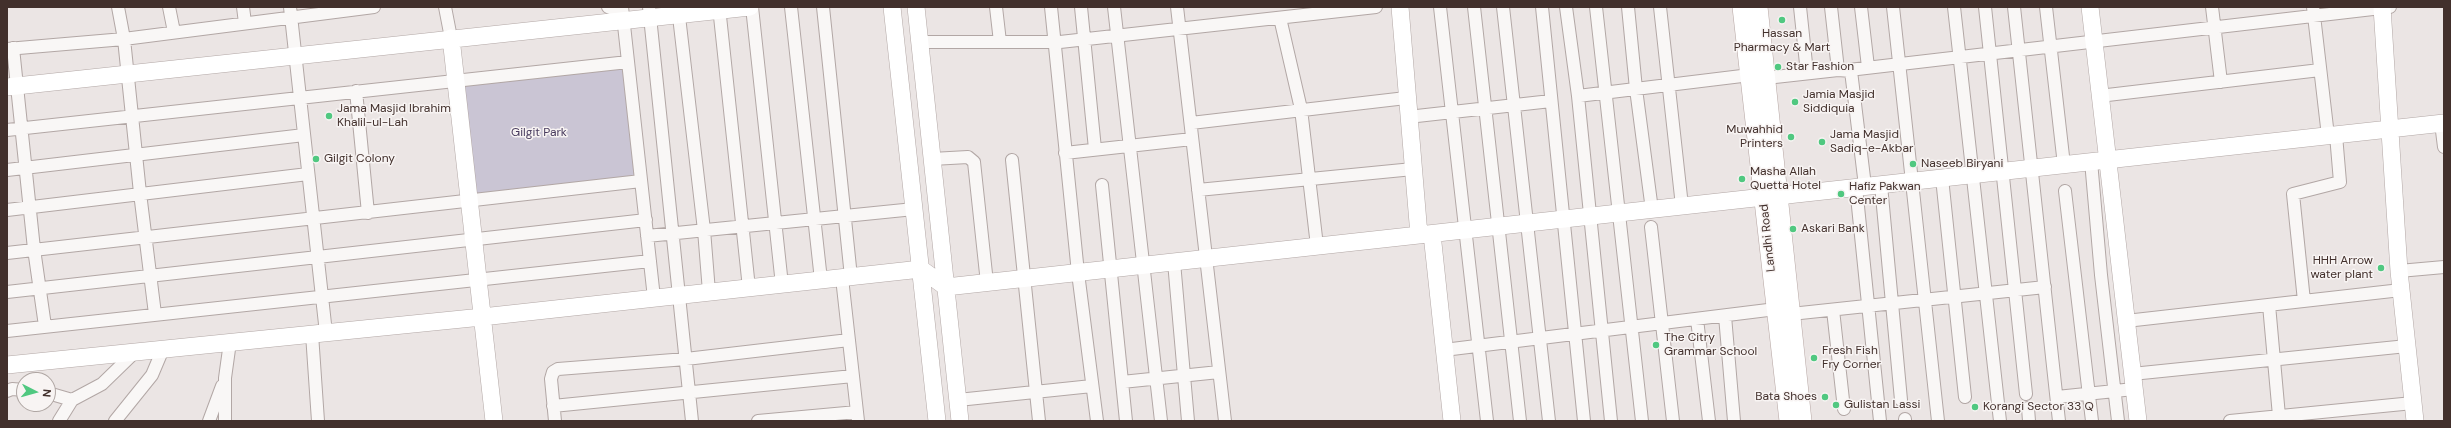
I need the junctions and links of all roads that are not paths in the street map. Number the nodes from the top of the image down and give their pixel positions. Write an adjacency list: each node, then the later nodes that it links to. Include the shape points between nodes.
1 (118, 7): 53 (street)
2 (169, 7): 50 (street)
3 (243, 7): 47 (street)
4 (374, 7): 42 (street)
5 (445, 7): 52 (street)
6 (608, 7): 45 (street)
7 (751, 7): 40 (street); 139 (street)
8 (791, 7): 136 (street)
9 (823, 7): 133 (street)
10 (892, 7): 128 (street)
11 (916, 7): 56 (street)
12 (996, 7): 57 (street)
13 (1050, 7): 58 (street)
14 (1082, 7): 54 (street)
15 (1114, 7): 51 (street)
16 (1177, 7): 49 (street)
17 (1376, 7): 46 (street)
18 (1400, 7): 83 (street)
19 (1440, 7): 88 (street)
20 (1474, 7): 86 (street)
21 (1503, 7): 85 (street)
22 (1542, 7): 84 (street)
23 (1566, 7): 80 (street)
24 (1596, 7): 79 (street)
25 (1628, 7): 77 (street)
26 (1660, 7): 75 (street)
27 (1742, 7): 72 (main road, Landhi Road)
28 (1758, 7): 72 (main road, Landhi Road)
29 (1800, 7): 70 (street)
30 (1831, 7): 68 (street)
31 (1861, 7): 67 (street)
32 (1893, 7): 66 (street)
33 (1954, 7): 64 (street)
34 (1985, 7): 62 (street)
35 (2014, 7): 61 (street)
36 (2046, 7): 59 (street)
37 (2090, 7): 55 (street)
38 (2212, 7): 48 (street)
39 (2384, 7): 41 (street); 94 (street)
40 (719, 9): 43 (street); 141 (street)
41 (2313, 11): 48 (street); 69 (street)
42 (290, 12): 47 (street); 63 (street)
43 (678, 12): 44 (street); 144 (street)
44 (650, 13): 45 (street); 146 (street)
45 (623, 14): 52 (street); 65 (street)
46 (1280, 18): 49 (street); 87 (street)
47 (245, 23): 50 (street)
48 (2215, 27): 55 (street); 74 (street)
49 (1180, 29): 51 (street); 91 (street)
50 (174, 32): 53 (street)
51 (1118, 36): 54 (street); 99 (street)
52 (451, 38): 63 (street); 73 (street)
53 (124, 39): 60 (street); 71 (street)
54 (1084, 40): 58 (street); 101 (street)
55 (2094, 41): 59 (street); 81 (street)
56 (920, 42): 57 (street); 104 (street)
57 (1000, 42): 58 (street)
58 (1054, 42): 102 (street)
59 (2051, 46): 61 (street); 107 (street)
60 (10, 48): 76 (street)
61 (2019, 49): 62 (street); 109 (street)
62 (1990, 52): 64 (street); 112 (street)
63 (294, 55): 71 (street); 82 (street)
64 (1960, 56): 66 (street); 114 (street)
65 (628, 62): 73 (street); 117 (street)
66 (1899, 63): 67 (street); 118 (street)
67 (1868, 67): 68 (street)
68 (1844, 70): 70 (street); 120 (street, via 1853,76)
69 (2320, 70): 74 (street); 97 (street)
70 (1807, 73): 72 (street)
71 (128, 74): 76 (street); 89 (street)
72 (1758, 77): 75 (street); 124 (main road, Landhi Road)
73 (456, 81): 78 (street); 125 (street)
74 (2221, 82): 81 (street)
75 (1668, 85): 77 (street); 126 (street)
76 (12, 87): 93 (street)
77 (1636, 89): 79 (street); 130 (street)
78 (356, 91): 82 (street); 131 (street)
79 (1605, 93): 80 (street); 132 (street)
80 (1578, 96): 134 (street)
81 (2099, 96): 106 (street)
82 (300, 97): 89 (street); 96 (street)
83 (1406, 98): 87 (street); 90 (street)
84 (1551, 101): 85 (street); 137 (street)
85 (1515, 105): 86 (street); 140 (street)
86 (1485, 108): 88 (street); 142 (street)
87 (1301, 109): 91 (street); 116 (street)
88 (1453, 112): 90 (street); 145 (street)
89 (132, 117): 93 (street); 103 (street)
90 (1408, 117): 110 (street)
91 (1191, 123): 98 (street)
92 (2443, 123): 94 (street); 100 (street)
93 (22, 129): 95 (street); 108 (street)
94 (2389, 129): 97 (street); 162 (street)
95 (7, 130)
96 (304, 135): 103 (street); 113 (street)
97 (2332, 135): 106 (street); 185 (street, via 2340,182 2293,194)
98 (1192, 138): 99 (street); 121 (street)
99 (1130, 146): 101 (street); 158 (street)
100 (2444, 147)
101 (1095, 150): 102 (street)
102 (1065, 152): 163 (street)
103 (136, 154): 108 (street); 123 (street)
104 (932, 159): 169 (street, via 968,158 974,162); 171 (street)
105 (1012, 160): 166 (street)
106 (2099, 161): 107 (street); 195 (street); 224 (street, via 2101,275)
107 (2064, 165): 109 (street)
108 (26, 168): 111 (street); 127 (street)
109 (2032, 168): 112 (street); 174 (street)
110 (1413, 169): 116 (street); 147 (street)
111 (7, 170)
112 (2003, 171): 114 (street); 176 (street)
113 (308, 174): 123 (street); 135 (street)
114 (1973, 174): 115 (street); 179 (street)
115 (1942, 178): 118 (street); 182 (street)
116 (1309, 179): 121 (street); 151 (street)
117 (641, 181): 125 (street); 138 (street)
118 (1912, 181): 120 (street); 184 (street)
119 (1102, 185): 160 (street)
120 (1867, 186): 124 (street); 186 (street); 188 (street)
121 (1198, 190): 155 (street)
122 (2065, 191): 227 (street)
123 (140, 193): 127 (street); 149 (street)
124 (1771, 197): 126 (street); 190 (main road, Landhi Road)
125 (469, 202): 131 (street); 150 (street)
126 (1682, 206): 130 (street)
127 (30, 208): 129 (street); 152 (street)
128 (914, 209): 133 (street); 161 (street)
129 (7, 210)
130 (1652, 210): 132 (street)
131 (368, 213): 135 (street)
132 (1619, 213): 134 (street); 198 (street)
133 (845, 216): 136 (street); 165 (street)
134 (1590, 216): 137 (street); 200 (street)
135 (313, 219): 149 (street); 154 (street)
136 (814, 219): 139 (street); 168 (street)
137 (1563, 219): 140 (street); 202 (street)
138 (646, 220): 148 (street); 150 (street)
139 (775, 223): 141 (street); 170 (street)
140 (1528, 223): 142 (street); 203 (street)
141 (743, 226): 144 (street); 173 (street)
142 (1498, 227): 145 (street); 206 (street)
143 (1651, 227): 196 (street)
144 (704, 230): 146 (street); 178 (street)
145 (1466, 230): 147 (street); 207 (street)
146 (674, 233): 148 (street); 181 (street)
147 (1426, 234): 151 (street); 210 (street)
148 (647, 236): 156 (street)
149 (145, 238): 152 (street); 164 (street)
150 (474, 239): 154 (street); 167 (street)
151 (1317, 246): 155 (street)
152 (34, 249): 153 (street); 172 (street)
153 (7, 253)
154 (317, 257): 164 (street); 180 (street)
155 (1206, 258): 157 (street); 215 (street)
156 (650, 261): 167 (street); 183 (street)
157 (1174, 262): 158 (street); 216 (street)
158 (1143, 265): 160 (street); 219 (street)
159 (2444, 267): 162 (street)
160 (1110, 269): 163 (street); 220 (street)
161 (921, 270): 165 (street); 171 (street); 250 (street)
162 (2399, 271): 175 (street)
163 (1078, 273): 166 (street); 222 (street)
164 (150, 274): 172 (street); 191 (street)
165 (847, 277): 168 (street); 204 (street)
166 (1024, 278): 169 (street); 225 (street)
167 (478, 280): 180 (street); 193 (street)
168 (821, 280): 170 (street)
169 (987, 283): 171 (street)
170 (782, 285): 173 (street)
171 (946, 287): 232 (street)
172 (39, 288): 177 (street); 197 (street)
173 (749, 288): 178 (street)
174 (2045, 288): 176 (street); 230 (street)
175 (2402, 290): 185 (street); 208 (street)
176 (2014, 291): 179 (street); 226 (street)
177 (7, 292)
178 (709, 292): 181 (street)
179 (1986, 294): 182 (street); 272 (street)
180 (322, 296): 191 (street); 201 (street)
181 (679, 296): 183 (street); 212 (street)
182 (1954, 297): 184 (street); 229 (street)
183 (654, 298): 193 (street)
184 (1925, 300): 186 (street); 271 (street)
185 (2304, 301): 187 (street)
186 (1894, 303): 188 (street); 233 (street)
187 (2269, 305): 195 (street); 213 (street)
188 (1868, 306): 189 (street); 270 (street)
189 (1833, 310): 190 (street); 237 (street)
190 (1784, 312): 192 (street); 268 (main road, Landhi Road); 269 (main road, Landhi Road)
191 (155, 314): 197 (street)
192 (1725, 316): 194 (street); 267 (street)
193 (482, 317): 201 (street); 246 (street)
194 (1697, 319): 196 (street); 266 (street)
195 (2126, 321): 221 (street)
196 (1663, 323): 198 (street); 265 (street)
197 (45, 326): 199 (street)
198 (1632, 327): 200 (street); 264 (street)
199 (7, 330)
200 (1602, 331): 202 (street); 263 (street)
201 (319, 333): 205 (street); 245 (street)
202 (1575, 334): 203 (street); 262 (street)
203 (1540, 338): 206 (street); 261 (street)
204 (849, 340): 212 (street); 217 (street)
205 (230, 342): 209 (street); 218 (street)
206 (1511, 342): 207 (street); 260 (street)
207 (1479, 346): 210 (street); 259 (street)
208 (2407, 346): 213 (street); 234 (street)
209 (163, 349): 211 (street); 242 (street, via 152,375)
210 (1444, 350): 258 (street)
211 (134, 352): 214 (street); 231 (street, via 102,384)
212 (686, 359): 223 (street); 235 (street, via 558,369 552,372 551,378)
213 (2273, 360): 221 (street); 239 (street)
214 (7, 365)
215 (1219, 372): 216 (street); 257 (street)
216 (1182, 375): 219 (street); 256 (street)
217 (853, 376): 223 (street); 238 (street)
218 (226, 378): 243 (street); 244 (street)
219 (1156, 378): 220 (street); 255 (street)
220 (1122, 382): 254 (street)
221 (2133, 382): 224 (street); 277 (street)
222 (1092, 386): 225 (street); 253 (street)
223 (690, 391): 235 (street); 248 (street)
224 (2115, 391): 227 (street); 276 (street)
225 (1036, 392): 232 (street); 252 (street)
226 (2026, 394)
227 (2089, 394): 230 (street); 275 (street)
228 (56, 395): 231 (street)
229 (1965, 397)
230 (2057, 397): 274 (street)
231 (72, 400): 241 (street)
232 (958, 400): 251 (street)
233 (1901, 400)
234 (2413, 403): 239 (street); 279 (street)
235 (554, 406): 247 (street)
236 (2028, 408): 273 (street)
237 (1844, 409)
238 (858, 416): 249 (street)
239 (2279, 416): 240 (street)
240 (2261, 419): 278 (street)
241 (59, 421)
242 (115, 421)
243 (209, 421)
244 (225, 421)
245 (318, 421)
246 (494, 421)
247 (555, 421)
248 (692, 421)
249 (758, 421)
250 (937, 421)
251 (960, 421)
252 (1039, 421)
253 (1097, 421)
254 (1126, 421)
255 (1161, 421)
256 (1188, 421)
257 (1225, 421)
258 (1452, 421)
259 (1487, 421)
260 (1520, 421)
261 (1549, 421)
262 (1584, 421)
263 (1611, 421)
264 (1642, 421)
265 (1673, 421)
266 (1709, 421)
267 (1734, 421)
268 (1789, 421)
269 (1802, 421)
270 (1880, 421)
271 (1938, 421)
272 (2000, 421)
273 (2029, 421)
274 (2059, 421)
275 (2092, 421)
276 (2118, 421)
277 (2138, 421)
278 (2230, 421)
279 (2415, 421)

